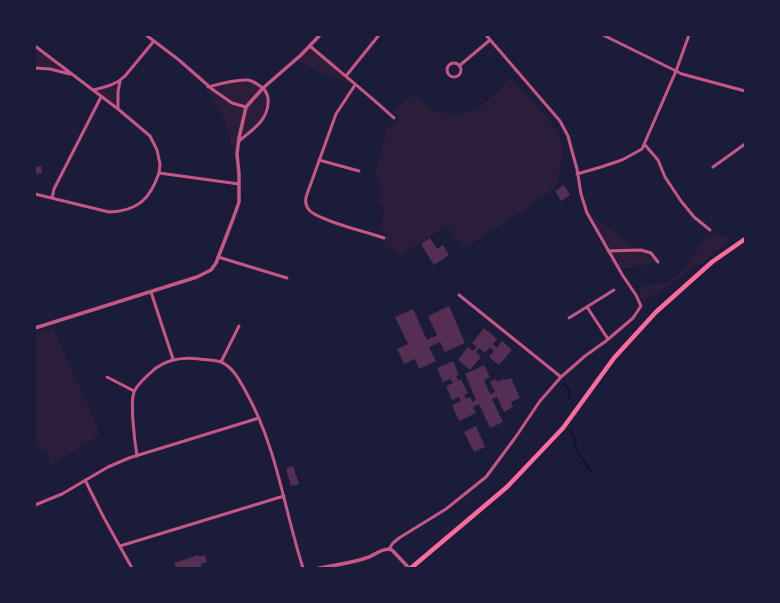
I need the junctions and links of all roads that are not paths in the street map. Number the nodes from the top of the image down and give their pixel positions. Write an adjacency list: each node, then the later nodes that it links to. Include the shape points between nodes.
1 (146, 35): 8 (street)
2 (320, 35): 9 (street)
3 (379, 35): 15 (street)
4 (486, 35): 7 (street)
5 (603, 35): 13 (street)
6 (690, 35): 13 (street)
7 (490, 40): 11 (street); 33 (street, via 560,121 568,136)
8 (154, 41): 16 (street); 18 (street, via 196,74)
9 (310, 46): 15 (street); 19 (street)
10 (35, 47): 14 (street)
11 (460, 66): 11 (street, via 459,75 449,75 449,66)
12 (35, 68): 14 (street)
13 (676, 72): 21 (street); 28 (street)
14 (72, 75): 20 (street)
15 (346, 76): 17 (street)
16 (120, 81): 20 (street); 24 (street)
17 (355, 85): 25 (street); 29 (street, via 336,114)
18 (208, 87): 19 (street, via 248,80); 23 (street, via 232,103)
19 (263, 88): 23 (street); 26 (street, via 268,101 265,116 258,126)
20 (93, 90): 22 (street)
21 (745, 91)
22 (101, 97): 24 (street); 36 (street, via 54,189)
23 (246, 107): 26 (street)
24 (118, 109): 32 (street, via 150,136 157,150)
25 (394, 118)
26 (239, 141): 34 (street)
27 (745, 144): 30 (street)
28 (645, 145): 33 (street, via 622,160); 37 (street, via 658,160 680,201)
29 (319, 160): 31 (street); 38 (street, via 306,196 306,204 310,211 322,218)
30 (713, 167)
31 (359, 171)
32 (159, 173): 34 (street); 36 (street, via 146,199 121,211 109,212)
33 (577, 174): 40 (street, via 587,213)
34 (239, 184): 41 (street, via 239,202)
35 (35, 194): 36 (street)
36 (52, 198)
37 (710, 230)
38 (384, 238)
39 (745, 239): 67 (main road, via 712,262 656,312 614,358 563,428 507,487)
40 (608, 251): 42 (street, via 640,250 651,253); 51 (street, via 641,306 633,318)
41 (218, 257): 43 (street); 45 (street, via 211,270)
42 (658, 262)
43 (287, 278)
44 (614, 290): 47 (street)
45 (151, 292): 50 (street); 52 (street)
46 (459, 295): 55 (street)
47 (587, 307): 48 (street); 51 (street)
48 (569, 318)
49 (239, 326): 53 (street)
50 (35, 328)
51 (608, 339): 55 (street)
52 (173, 359): 53 (street, via 194,358); 56 (street, via 161,364)
53 (221, 362): 57 (street, via 239,378)
54 (107, 377): 56 (street)
55 (562, 377): 63 (street, via 540,401 486,477 446,509 399,538)
56 (134, 391): 58 (street, via 132,405)
57 (259, 418): 58 (street); 60 (street, via 276,462)
58 (137, 456): 59 (street, via 108,467)
59 (85, 480): 61 (street); 62 (street)
60 (284, 496): 62 (street); 65 (street)
61 (35, 506)
62 (120, 546): 64 (street)
63 (389, 549): 66 (street, via 359,560); 67 (street)
64 (132, 568)
65 (303, 568)
66 (319, 568)
67 (410, 568)

